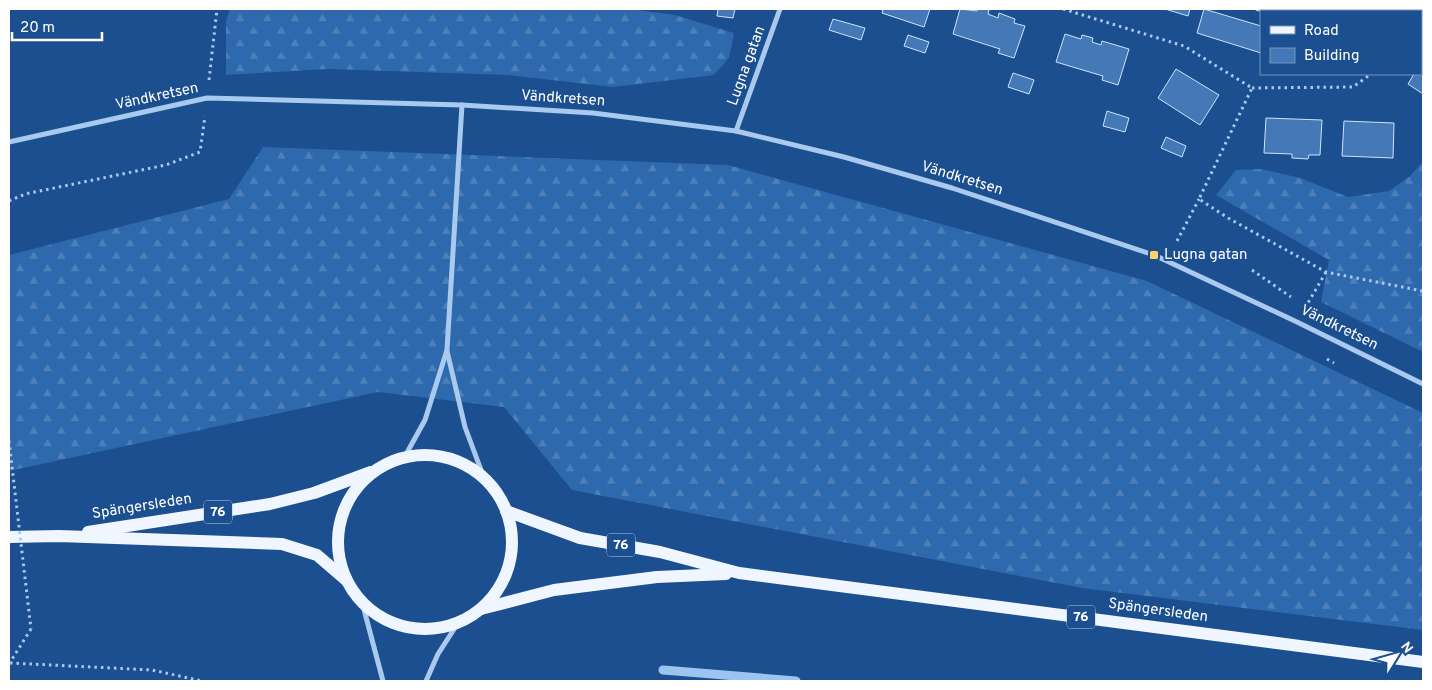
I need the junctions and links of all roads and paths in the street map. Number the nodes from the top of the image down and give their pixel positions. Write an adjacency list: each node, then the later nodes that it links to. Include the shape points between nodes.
1 (217, 9): 6 (path)
2 (780, 9): 8 (street, Lugna gatan)
3 (1063, 9): 5 (path, via 1184,46)
4 (1370, 75): 5 (path, via 1353,87)
5 (1252, 88): 10 (path)
6 (207, 98): 7 (street, Vändkretsen); 9 (street, Vändkretsen); 11 (path, via 200,152 166,165 25,194)
7 (462, 105): 8 (street, Vändkretsen, via 594,113); 16 (street)
8 (736, 131): 17 (street, Vändkretsen, via 952,188 1154,255)
9 (9, 142)
10 (1199, 199): 12 (path); 14 (path, via 1326,272)
11 (9, 201)
12 (1177, 241)
13 (1252, 270): 15 (path)
14 (1423, 290)
15 (1306, 307)
16 (447, 350): 19 (street, via 425,420); 21 (street, via 466,427)
17 (1423, 384)
18 (9, 441): 31 (path, bridge, via 31,629)
19 (404, 458): 20 (main road, Spängersleden); 21 (main road, Spängersleden, via 432,455 460,462)
20 (374, 471): 23 (main road, Spängersleden / 76, via 314,493 270,504); 26 (main road, Spängersleden, via 353,493 341,520 338,550)
21 (484, 478): 22 (main road, Spängersleden)
22 (506, 511): 25 (main road, Spängersleden / 76, via 580,538 660,552); 28 (main road, Spängersleden, via 512,537 510,564 499,589)
23 (59, 536): 24 (main road, Spängersleden / 76); 26 (main road, Spängersleden / 76, via 282,544 316,555)
24 (9, 537)
25 (739, 574): 28 (main road, Spängersleden / 76, via 657,577 554,590); 30 (main road, Spängersleden / 76)
26 (346, 580): 27 (main road, Spängersleden)
27 (362, 602): 29 (main road, Spängersleden, via 382,618 407,628 433,629); 33 (street)
28 (481, 609): 29 (main road, Spängersleden)
29 (458, 623): 34 (street, via 438,654)
30 (1423, 662)
31 (9, 664): 32 (path, via 152,670)
32 (202, 681)
33 (384, 681)
34 (426, 681)

